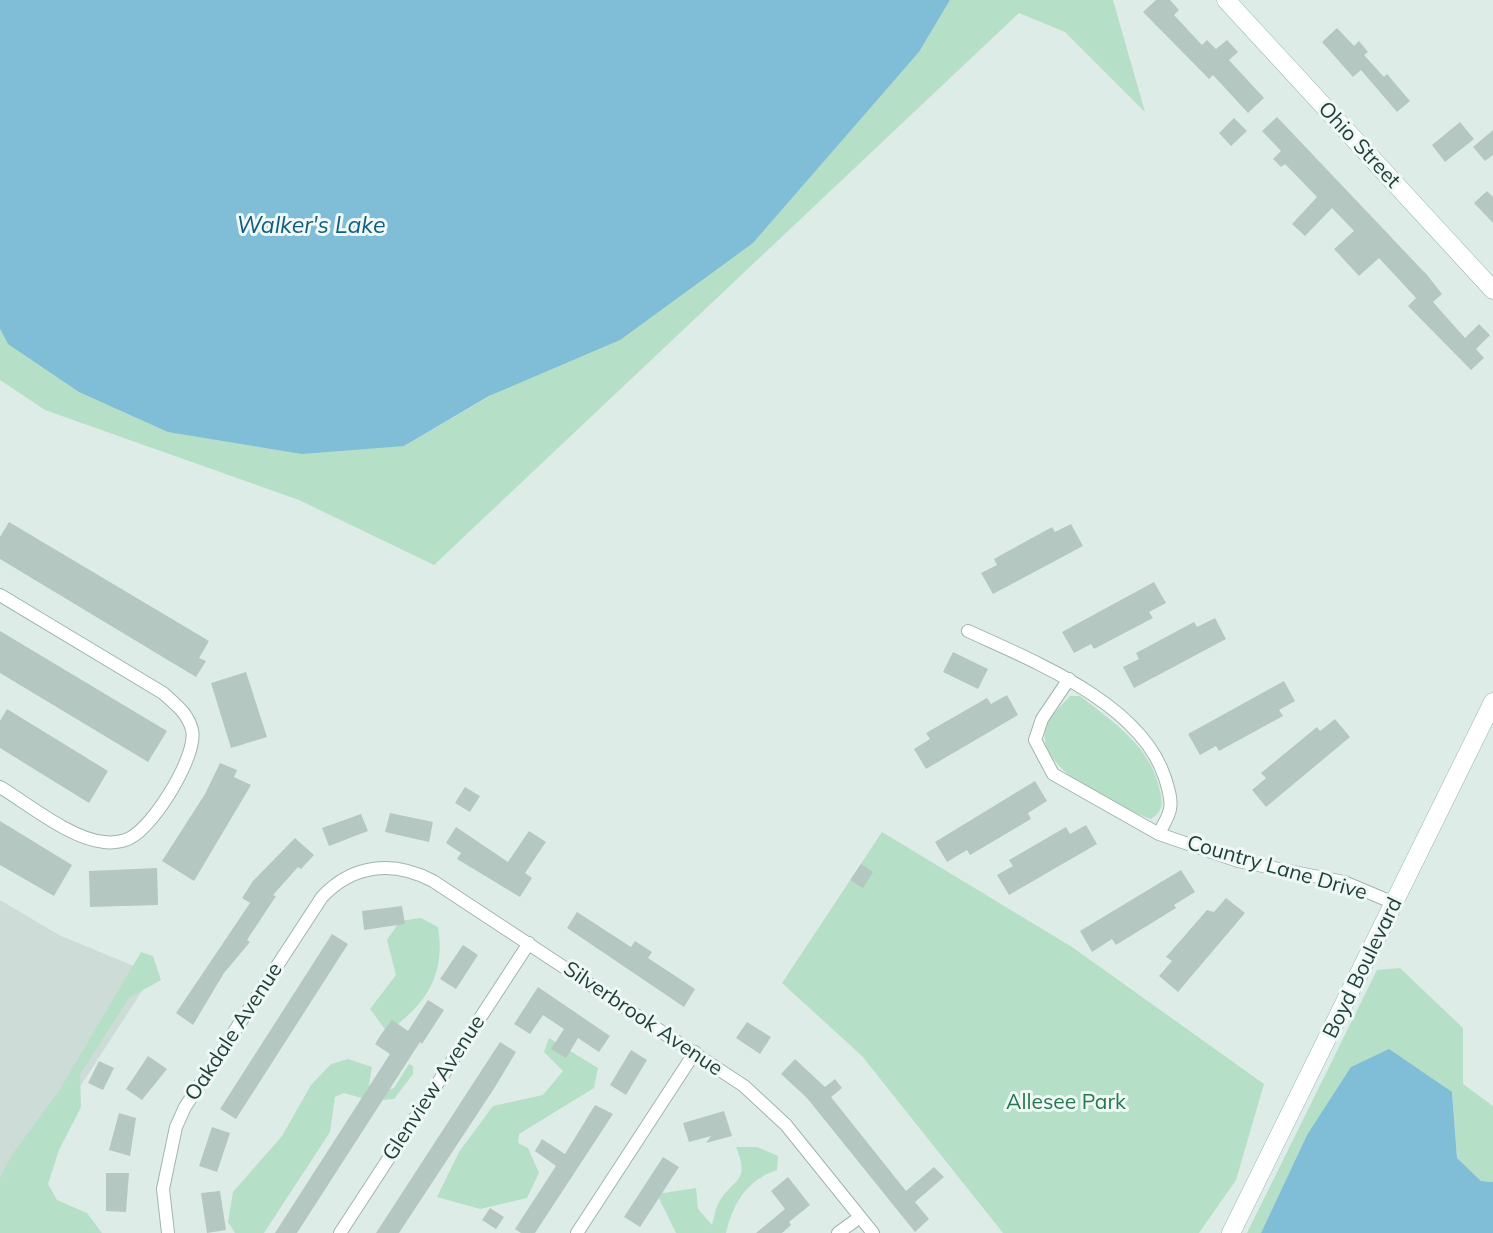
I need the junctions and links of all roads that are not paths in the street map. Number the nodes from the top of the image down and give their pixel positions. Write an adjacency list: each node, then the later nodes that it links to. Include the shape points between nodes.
1 (1226, 0): 2 (street, Ohio Street)
2 (1493, 290)
3 (0, 595): 7 (street, via 163,693 181,709 192,732 191,754 149,822 130,838 103,842 82,836)
4 (968, 631): 5 (street, Country Lane Drive)
5 (1069, 680): 8 (street, Country Lane Drive, via 1131,727 1161,765 1170,810); 8 (street, Country Lane Drive, via 1042,719 1035,740 1054,774)
6 (1493, 702): 10 (street, Boyd Boulevard)
7 (0, 787)
8 (1159, 834): 10 (street, Country Lane Drive, via 1238,861 1344,881)
9 (370, 867): 11 (street, Silverbrook Avenue, via 415,872); 14 (street, Oakdale Avenue, via 337,881 322,897 185,1107 169,1147 163,1189)
10 (1394, 903): 19 (street, Boyd Boulevard)
11 (529, 943): 12 (street, Silverbrook Avenue); 15 (street, Glenview Avenue)
12 (695, 1052): 13 (street, Silverbrook Avenue, via 766,1105); 16 (street)
13 (859, 1217): 17 (street); 18 (street, Silverbrook Avenue)
14 (168, 1233)
15 (340, 1233)
16 (577, 1233)
17 (838, 1233)
18 (873, 1233)
19 (1231, 1233)

